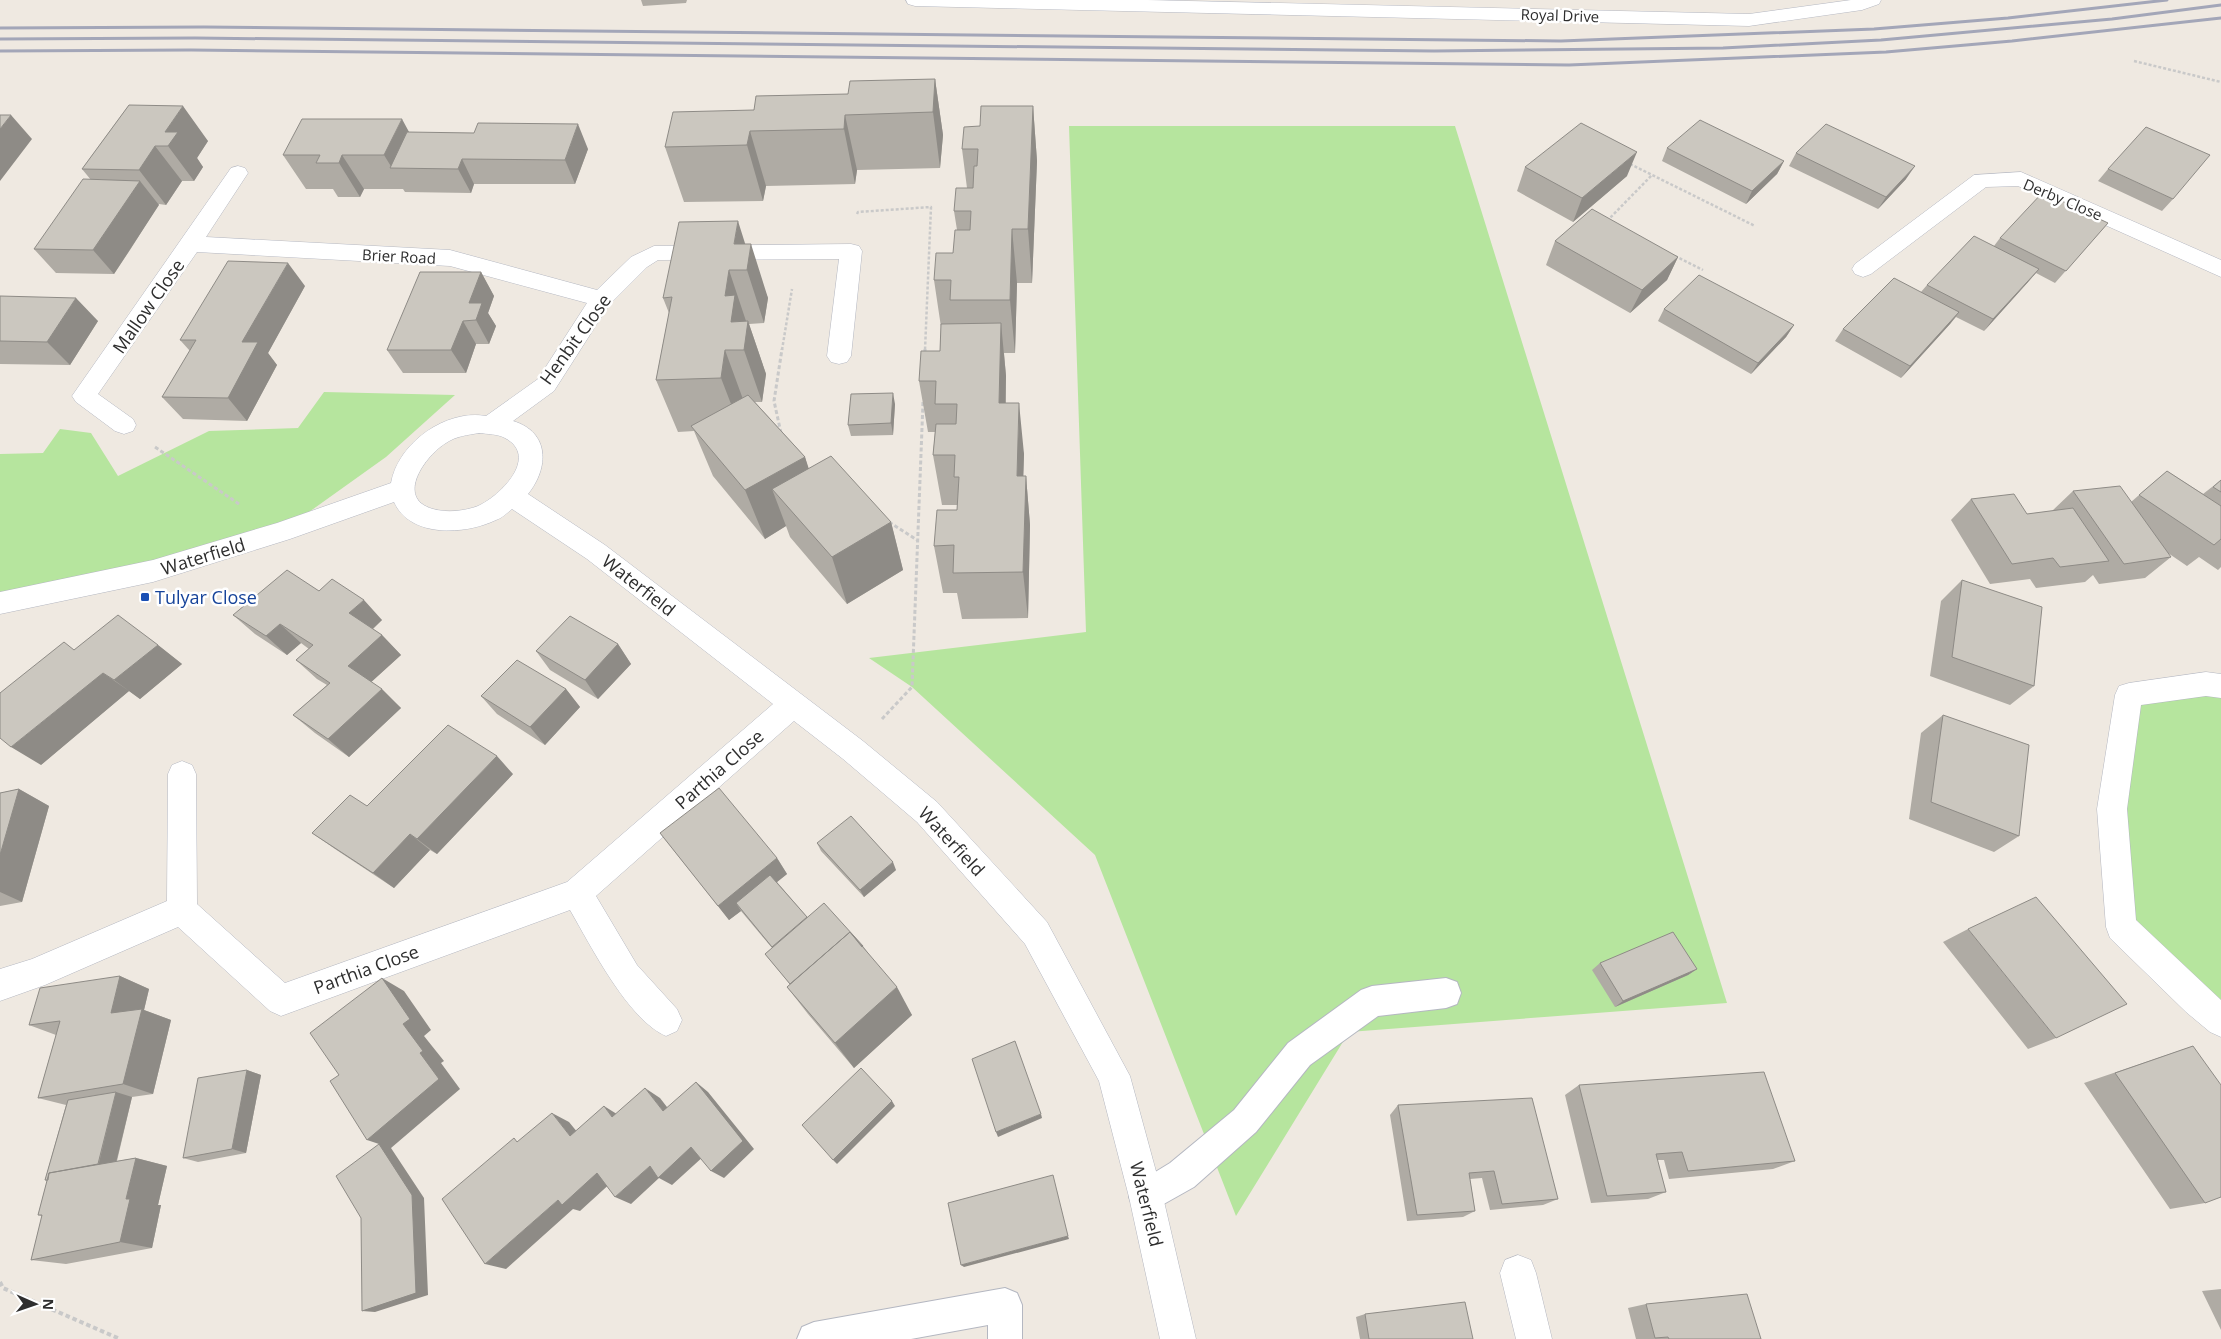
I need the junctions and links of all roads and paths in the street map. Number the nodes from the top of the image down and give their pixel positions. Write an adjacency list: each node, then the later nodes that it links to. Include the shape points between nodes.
1 (915, 0): 2 (street, Royal Drive, via 1749,20)
2 (1872, 0)
3 (2134, 61): 4 (path)
4 (2221, 82)
5 (1625, 162): 7 (path)
6 (238, 173): 11 (street, Mallow Close)
7 (1652, 175): 9 (path, via 1607,221); 10 (path)
8 (855, 216): 18 (path, via 858,212 931,208)
9 (1616, 225)
10 (1754, 226)
11 (191, 244): 17 (street, Brier Road, via 450,258); 22 (street, Mallow Close, via 84,396)
12 (1668, 252): 15 (path)
13 (1863, 269): 14 (street, Derby Close, via 1981,180 2021,179)
14 (2221, 269)
15 (1703, 270)
16 (792, 285): 23 (path, via 774,401 781,433)
17 (601, 299): 19 (street, Henbit Close, via 639,262 654,253 851,250); 21 (street, Henbit Close, via 546,385)
18 (925, 354)
19 (839, 356)
20 (924, 394): 28 (path)
21 (492, 424): 24 (street, via 457,428 436,437 414,456 404,472); 25 (street, via 511,429 524,439 530,449 532,465 526,482)
22 (124, 425): 27 (path)
23 (787, 441)
24 (402, 489): 25 (street, via 404,498 414,511 432,519 453,521 472,519); 27 (street, Waterfield)
25 (513, 497): 31 (street, Waterfield, via 596,552)
26 (885, 520): 28 (path)
27 (281, 532): 29 (street, Waterfield, via 153,571)
28 (918, 540): 32 (path, via 912,687)
29 (0, 602)
30 (2221, 686): 39 (street, via 2206,684 2129,695 2112,809 2121,927)
31 (793, 704): 32 (street, Waterfield); 34 (street, Parthia Close)
32 (853, 750): 40 (street, Waterfield, via 927,812 1036,933 1114,1076)
33 (182, 774): 35 (street)
34 (577, 893): 35 (street, Parthia Close, via 281,1000); 38 (street, via 626,976)
35 (182, 910): 36 (street, via 34,974)
36 (0, 985)
37 (1446, 993): 40 (lane, via 1372,1001 1299,1054 1245,1121 1182,1175)
38 (666, 1020)
39 (2221, 1021)
40 (1146, 1197): 46 (street, Waterfield)
41 (1518, 1273): 47 (street)
42 (0, 1282): 43 (path, via 4,1288)
43 (120, 1339)
44 (814, 1339): 45 (lane, via 1005,1305)
45 (1004, 1339)
46 (1178, 1339)
47 (1534, 1339)

